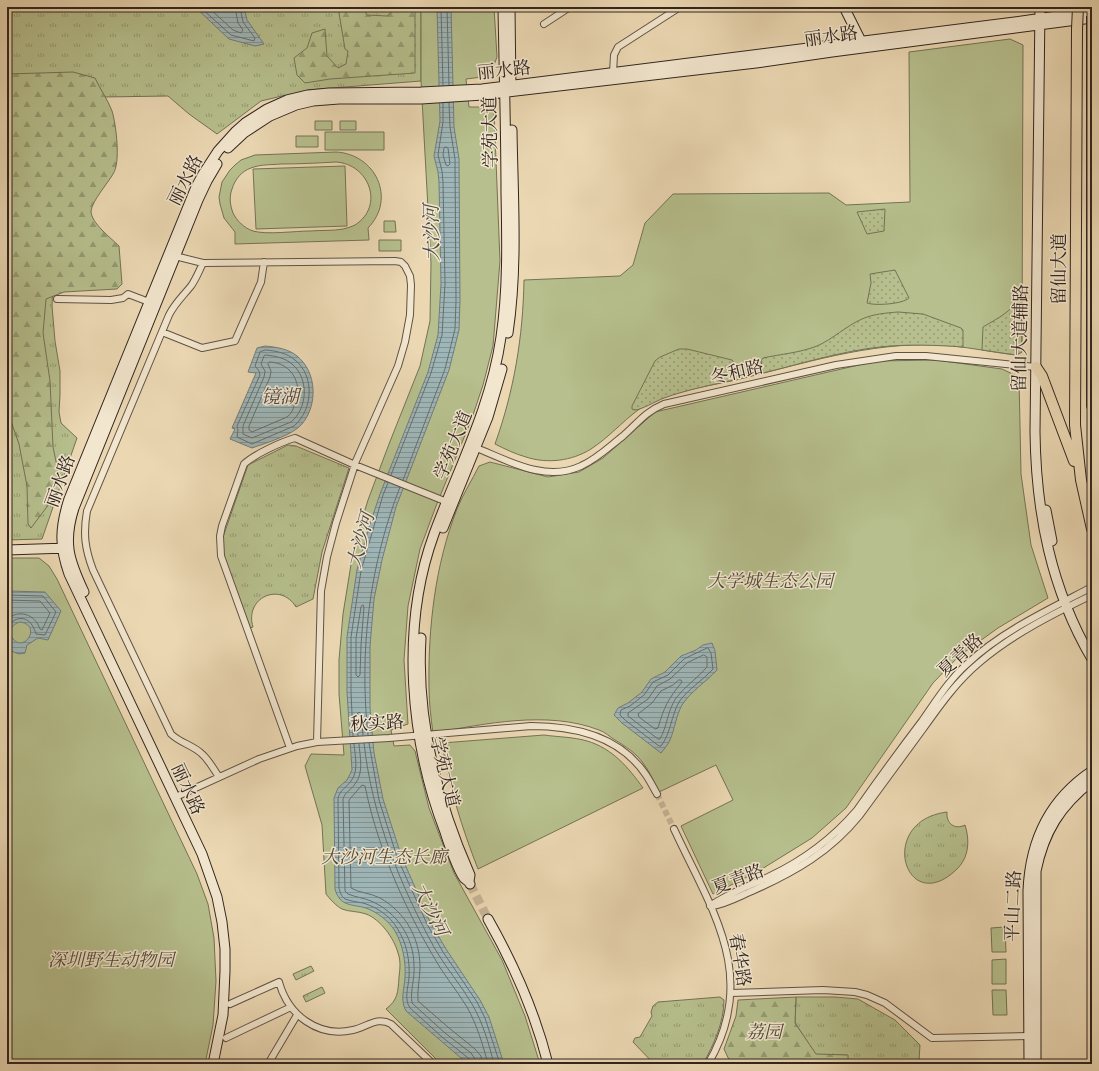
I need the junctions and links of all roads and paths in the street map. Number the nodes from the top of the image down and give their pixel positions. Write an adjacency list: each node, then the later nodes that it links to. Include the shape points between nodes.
1 (503, 7): 16 (main road, 学苑大道)
2 (510, 7): 16 (main road, 学苑大道)
3 (570, 7): 12 (street)
4 (680, 7): 15 (street, via 618,47 614,54)
5 (844, 7): 14 (main road)
6 (1040, 7): 11 (main road, 留仙大道辅路)
7 (1045, 7): 11 (main road, 留仙大道辅路)
8 (1078, 7): 31 (main road, 留仙大道, bridge, via 1075,425)
9 (1092, 11): 11 (main road, 丽水路)
10 (1092, 17): 11 (main road, 丽水路); 13 (main road, 留仙大道, bridge)
11 (1042, 22): 14 (main road, 丽水路); 26 (main road, 留仙大道辅路); 27 (main road, 留仙大道辅路)
12 (544, 24)
13 (1092, 37): 25 (main road, 留仙大道)
14 (862, 44): 15 (main road, 丽水路); 16 (main road, 丽水路, via 756,63)
15 (613, 73): 16 (main road, 丽水路)
16 (508, 89): 17 (main road, 丽水路); 29 (main road, 学苑大道, via 514,249 512,302 498,384 488,417)
17 (421, 96): 18 (main road, 丽水路, via 313,101 286,108 252,126 229,147 212,172); 22 (main road, 丽水路, via 340,93 308,95 277,104 245,123 222,146 203,174)
18 (175, 256): 20 (street); 34 (main road, 丽水路, via 77,498)
19 (264, 262): 20 (street); 23 (street, via 261,282 235,341 202,348); 30 (street, via 395,261 401,262 408,270 411,285 410,315 405,342 398,366)
20 (203, 263): 23 (street, via 190,288 174,305)
21 (58, 299): 22 (street, via 111,300 123,298 128,294)
22 (149, 302): 34 (main road, 丽水路, via 66,508 61,532)
23 (162, 332): 45 (street, via 87,511 84,538 93,570 170,734 202,753)
24 (1092, 333): 25 (main road)
25 (1092, 337): 28 (main road, 留仙大道)
26 (1036, 367): 27 (main road); 29 (street, 冬和路, via 926,356 896,356 836,365 664,404 652,410 626,434 583,466 558,472 541,472 527,468); 38 (main road, 留仙大道辅路, via 1035,449 1039,505 1046,540)
27 (1042, 376): 31 (main road); 38 (main road, 留仙大道辅路, via 1041,447 1045,503)
28 (1092, 406)
29 (473, 447): 32 (main road, 学苑大道); 41 (main road, 学苑大道, via 437,546 426,589 420,655)
30 (355, 465): 32 (street); 42 (street, via 336,523 321,592); 43 (street, via 295,438 288,440 244,464 222,526 221,556)
31 (1081, 480): 33 (main road, 留仙大道)
32 (447, 502): 41 (main road, 学苑大道, via 429,549 416,621 414,684)
33 (1092, 529)
34 (65, 548): 35 (main road); 48 (main road, 丽水路); 59 (main road, 丽水路, via 69,574 202,854 217,897 226,971 223,1014)
35 (7, 550)
36 (1092, 587): 38 (street, 夏青路)
37 (1092, 595): 38 (street, 夏青路)
38 (1068, 603): 39 (main road, 留仙大道辅路); 40 (main road, 留仙大道辅路, via 1078,635); 51 (street, 夏青路, via 1005,635 966,665 945,689 857,810 832,836 792,865)
39 (1092, 648)
40 (1092, 659)
41 (423, 736): 42 (street, 秋实路); 47 (street, 秋实路, via 531,726 552,726 586,732 618,748 634,761 646,774); 50 (main road, 学苑大道, via 443,806 470,875)
42 (317, 742): 43 (street, 秋实路)
43 (290, 748): 45 (street, 秋实路)
44 (1092, 771): 57 (main road, 平山二路, via 1070,789 1056,805 1042,828 1032,853 1028,877)
45 (218, 777): 48 (street, 秋实路)
46 (1092, 781): 57 (main road, 平山二路, via 1074,796 1050,828 1036,871)
47 (657, 794)
48 (180, 796): 54 (main road, 丽水路, via 206,851 222,895 229,950)
49 (674, 829): 51 (street)
50 (469, 882)
51 (710, 906): 53 (street, 春华路, via 728,956)
52 (488, 919): 63 (main road, via 523,988 543,1042)
53 (731, 993): 57 (street, via 823,990 855,992 885,1003 932,1038); 64 (street, 春华路, via 726,1025)
54 (230, 1004): 55 (street, via 279,982); 58 (main road, 丽水路)
55 (291, 1007): 56 (street); 58 (street)
56 (297, 1015): 61 (street); 62 (street, via 315,1026 336,1032 356,1030 384,1021 391,1024)
57 (1032, 1036): 65 (main road, 平山二路); 66 (main road, 平山二路)
58 (226, 1038): 60 (main road, 丽水路)
59 (213, 1064)
60 (220, 1064)
61 (268, 1064)
62 (433, 1064)
63 (548, 1064)
64 (708, 1064)
65 (1029, 1064)
66 (1036, 1064)

